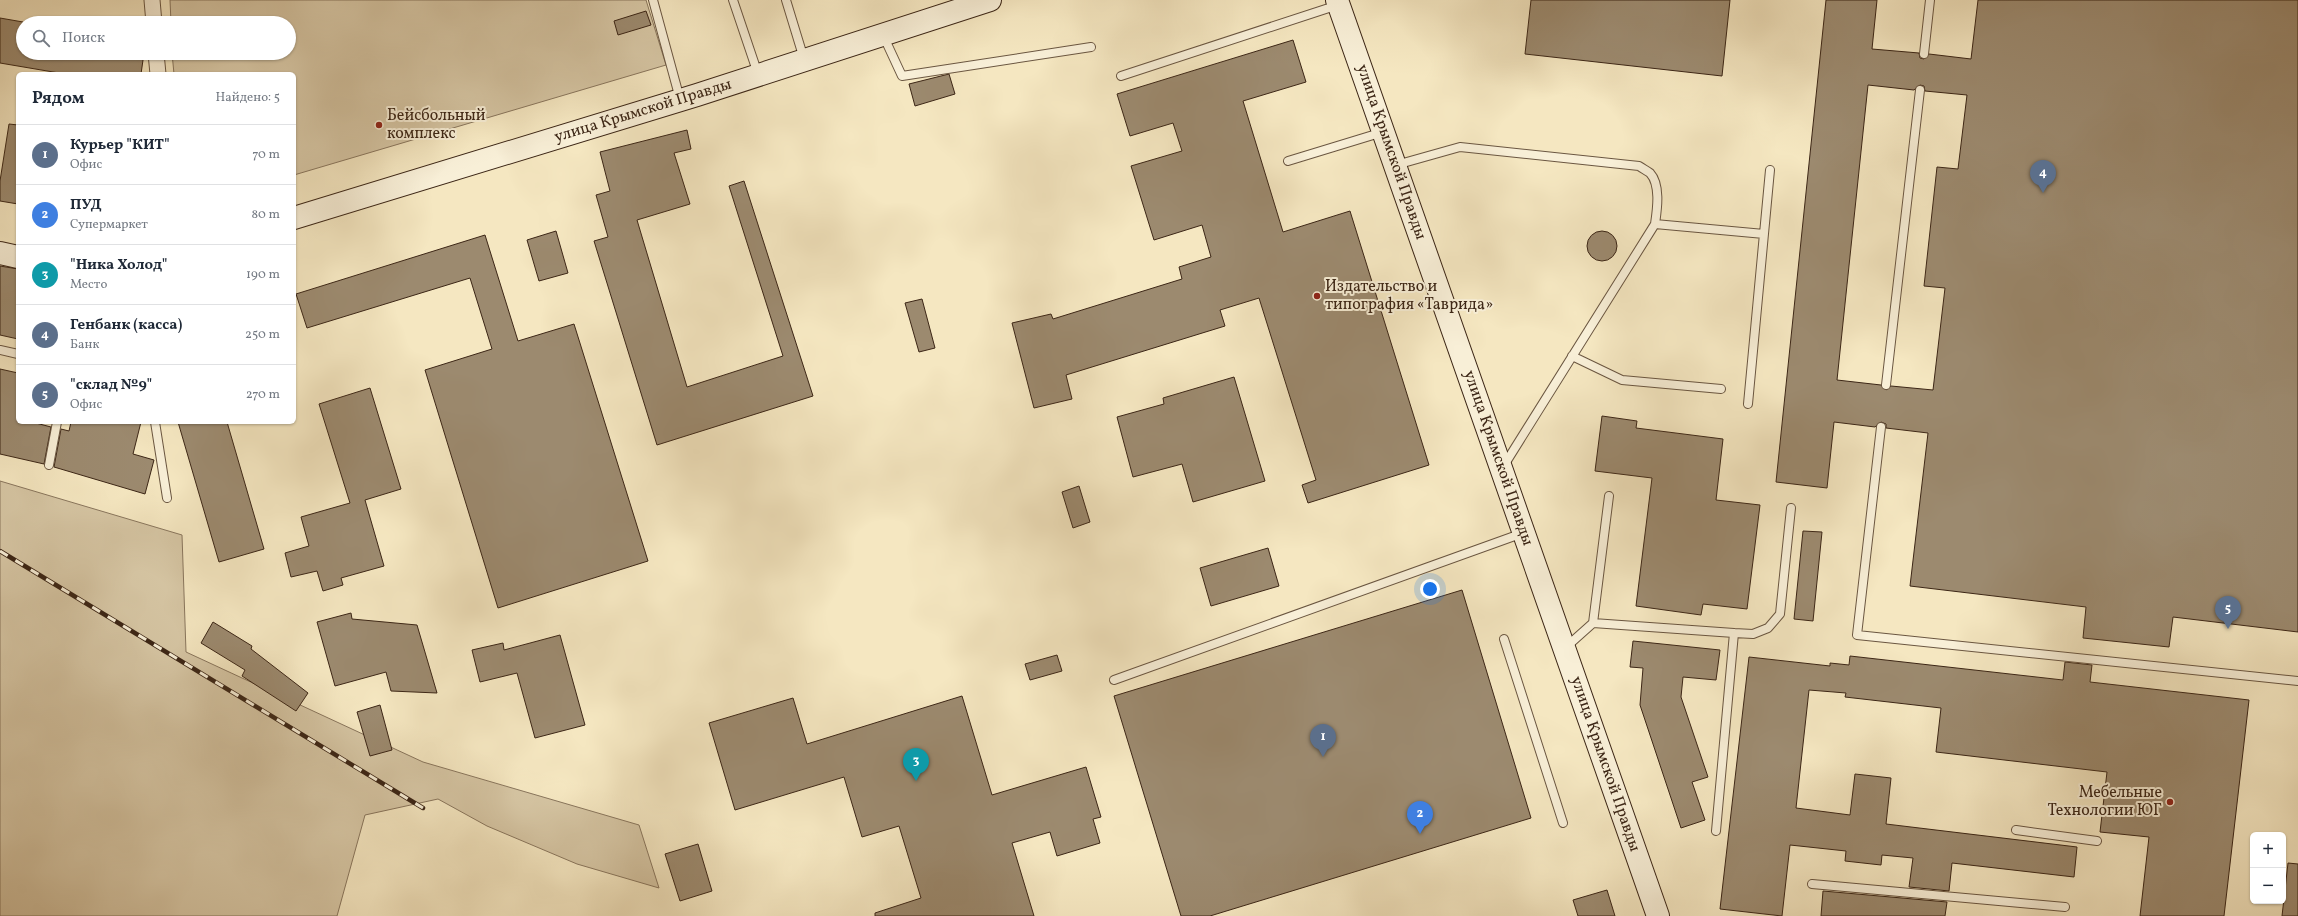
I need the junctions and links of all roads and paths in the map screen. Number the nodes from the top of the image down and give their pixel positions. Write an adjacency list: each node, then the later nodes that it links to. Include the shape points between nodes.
1 (152, 0): 8 (street)
2 (653, 0): 18 (lane)
3 (733, 0): 15 (lane)
4 (786, 0): 13 (lane)
5 (990, 0): 9 (street, улица Крымской Правды)
6 (1930, 0): 11 (lane)
7 (1338, 2): 16 (lane); 19 (street, улица Крымской Правды)
8 (153, 16)
9 (883, 35): 10 (lane, via 902,76); 13 (street, улица Крымской Правды)
10 (1091, 47)
11 (1924, 54)
12 (157, 60): 14 (street)
13 (804, 60): 15 (street, улица Крымской Правды)
14 (158, 72)
15 (758, 75): 18 (street, улица Крымской Правды)
16 (1121, 76)
17 (1920, 90): 31 (lane)
18 (680, 100): 23 (street, улица Крымской Правды)
19 (1383, 131): 20 (lane); 21 (street, улица Крымской Правды)
20 (1288, 162)
21 (1395, 165): 24 (lane, via 1460,147 1639,166 1650,174 1655,184); 38 (street, улица Крымской Правды)
22 (1770, 170): 25 (lane)
23 (296, 217)
24 (1655, 224): 25 (lane); 30 (lane)
25 (1764, 234): 33 (lane)
26 (0, 253): 27 (street)
27 (16, 257)
28 (0, 350): 29 (lane)
29 (16, 354)
30 (1572, 356): 32 (lane, via 1622,380); 38 (lane)
31 (1886, 385)
32 (1720, 389)
33 (1748, 404)
34 (57, 424): 37 (lane)
35 (155, 424): 40 (lane)
36 (1881, 428): 48 (lane, via 1857,635)
37 (49, 464)
38 (1502, 469): 42 (street, улица Крымской Правды)
39 (1609, 496): 43 (lane)
40 (167, 498)
41 (1791, 508): 44 (lane, via 1780,614 1768,628 1753,634)
42 (1524, 532): 46 (street, улица Крымской Правды); 47 (lane)
43 (1593, 623): 44 (lane); 46 (lane)
44 (1734, 633): 51 (lane)
45 (1504, 639): 49 (lane)
46 (1565, 649): 55 (street, улица Крымской Правды)
47 (1114, 680)
48 (2298, 681)
49 (1563, 823)
50 (2016, 830): 52 (lane)
51 (1716, 831)
52 (2097, 841)
53 (1812, 884): 54 (lane)
54 (2065, 907)
55 (1658, 916)

